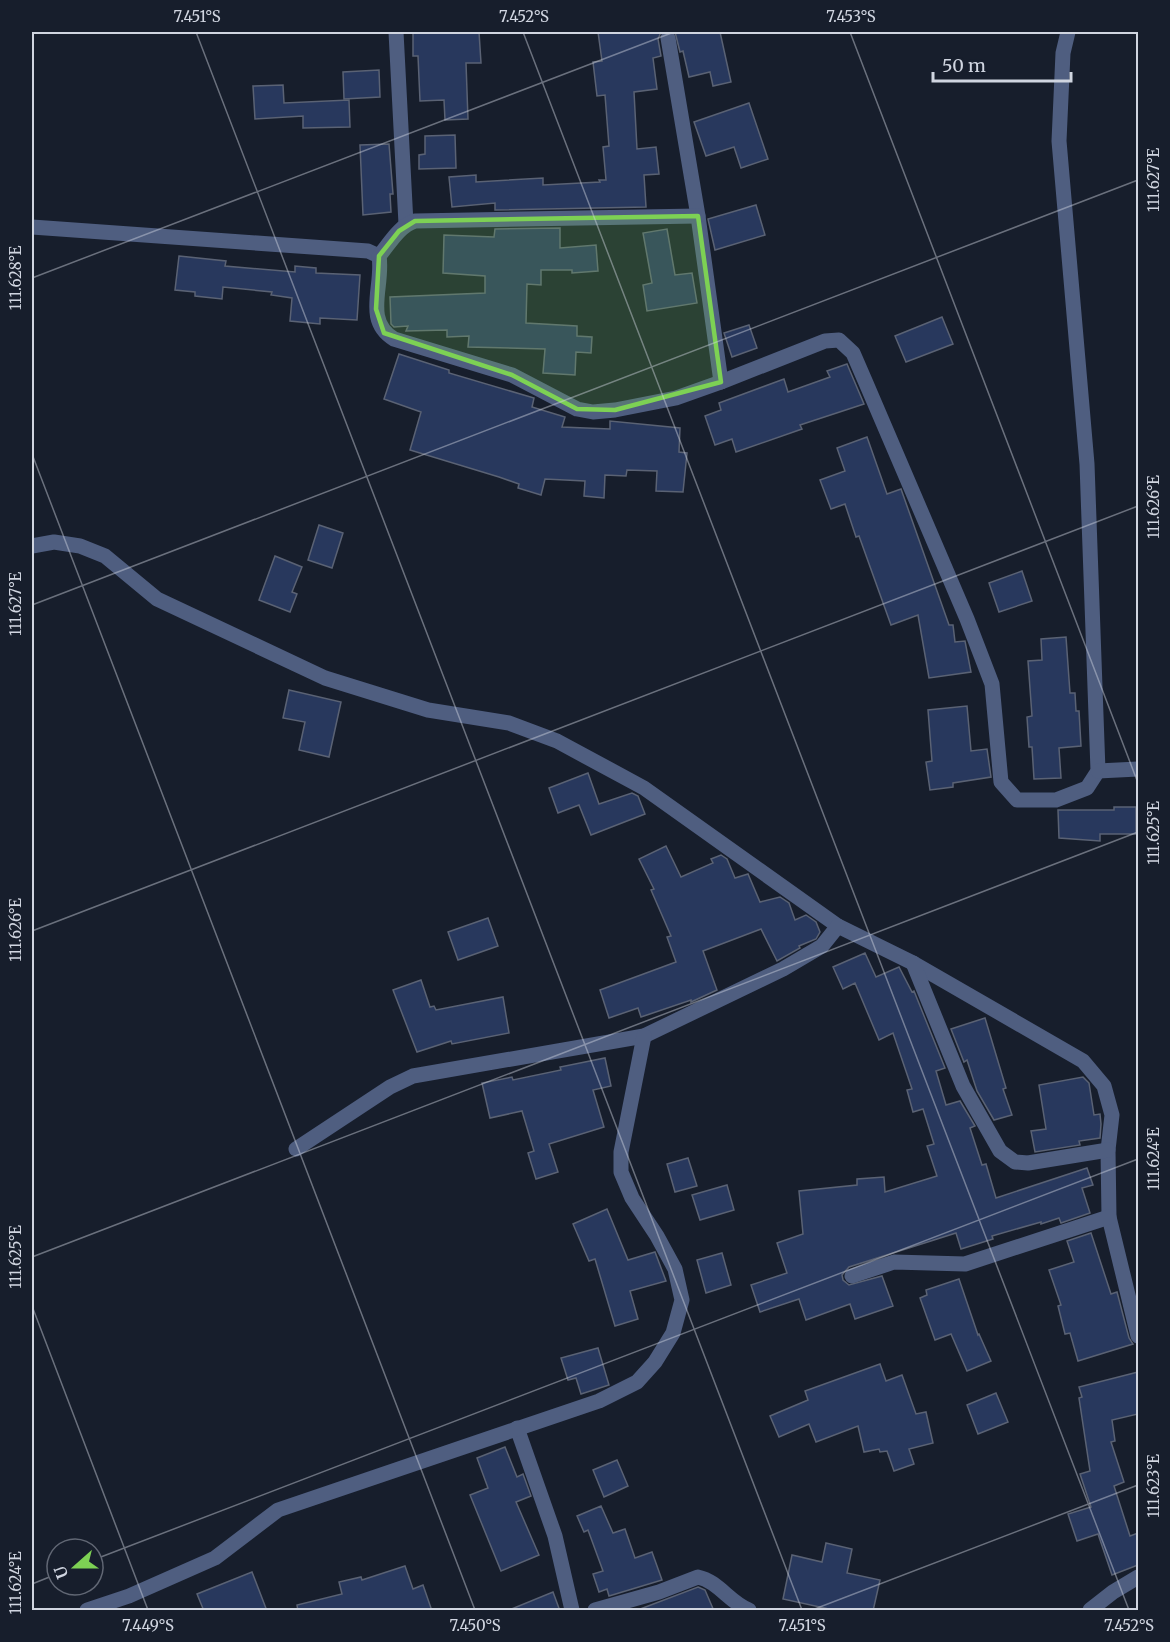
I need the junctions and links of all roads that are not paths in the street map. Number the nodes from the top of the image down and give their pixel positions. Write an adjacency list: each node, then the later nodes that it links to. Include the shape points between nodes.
1 (396, 32): 5 (street)
2 (1068, 32): 11 (street, via 1063,53 1059,141 1087,464)
3 (668, 38): 4 (street)
4 (698, 216): 5 (street); 8 (street)
5 (406, 224): 7 (street)
6 (32, 227): 7 (street, via 368,251)
7 (379, 256): 8 (street, via 376,309 378,325 384,333 512,375 577,409 615,410 676,398)
8 (721, 382): 11 (street, via 825,340 838,340 846,345 866,383 992,684 1001,782 1017,800 1056,800 1087,788)
9 (32, 546): 12 (street, via 54,542 81,546 105,556 158,599 324,678 428,710 509,723 557,741 644,788)
10 (1138, 769): 11 (street)
11 (1098, 771)
12 (838, 926): 13 (street); 14 (street, via 822,946 783,969)
13 (913, 963): 16 (street, via 1083,1061 1104,1086 1112,1115); 16 (street, via 963,1086 1000,1151 1015,1162 1028,1162)
14 (644, 1036): 15 (street, via 413,1076); 20 (street, via 621,1152 621,1172 632,1198 675,1269 682,1300 673,1333 637,1382 599,1401)
15 (296, 1149)
16 (1108, 1150): 17 (street)
17 (1109, 1217): 18 (street, via 965,1264 894,1262); 19 (street)
18 (852, 1276)
19 (1138, 1336)
20 (517, 1428): 22 (street, via 279,1510 214,1558); 23 (street, via 555,1536)
21 (1138, 1577): 26 (street)
22 (87, 1611)
23 (572, 1611)
24 (595, 1611): 25 (street, via 698,1576)
25 (749, 1611)
26 (1090, 1611)

